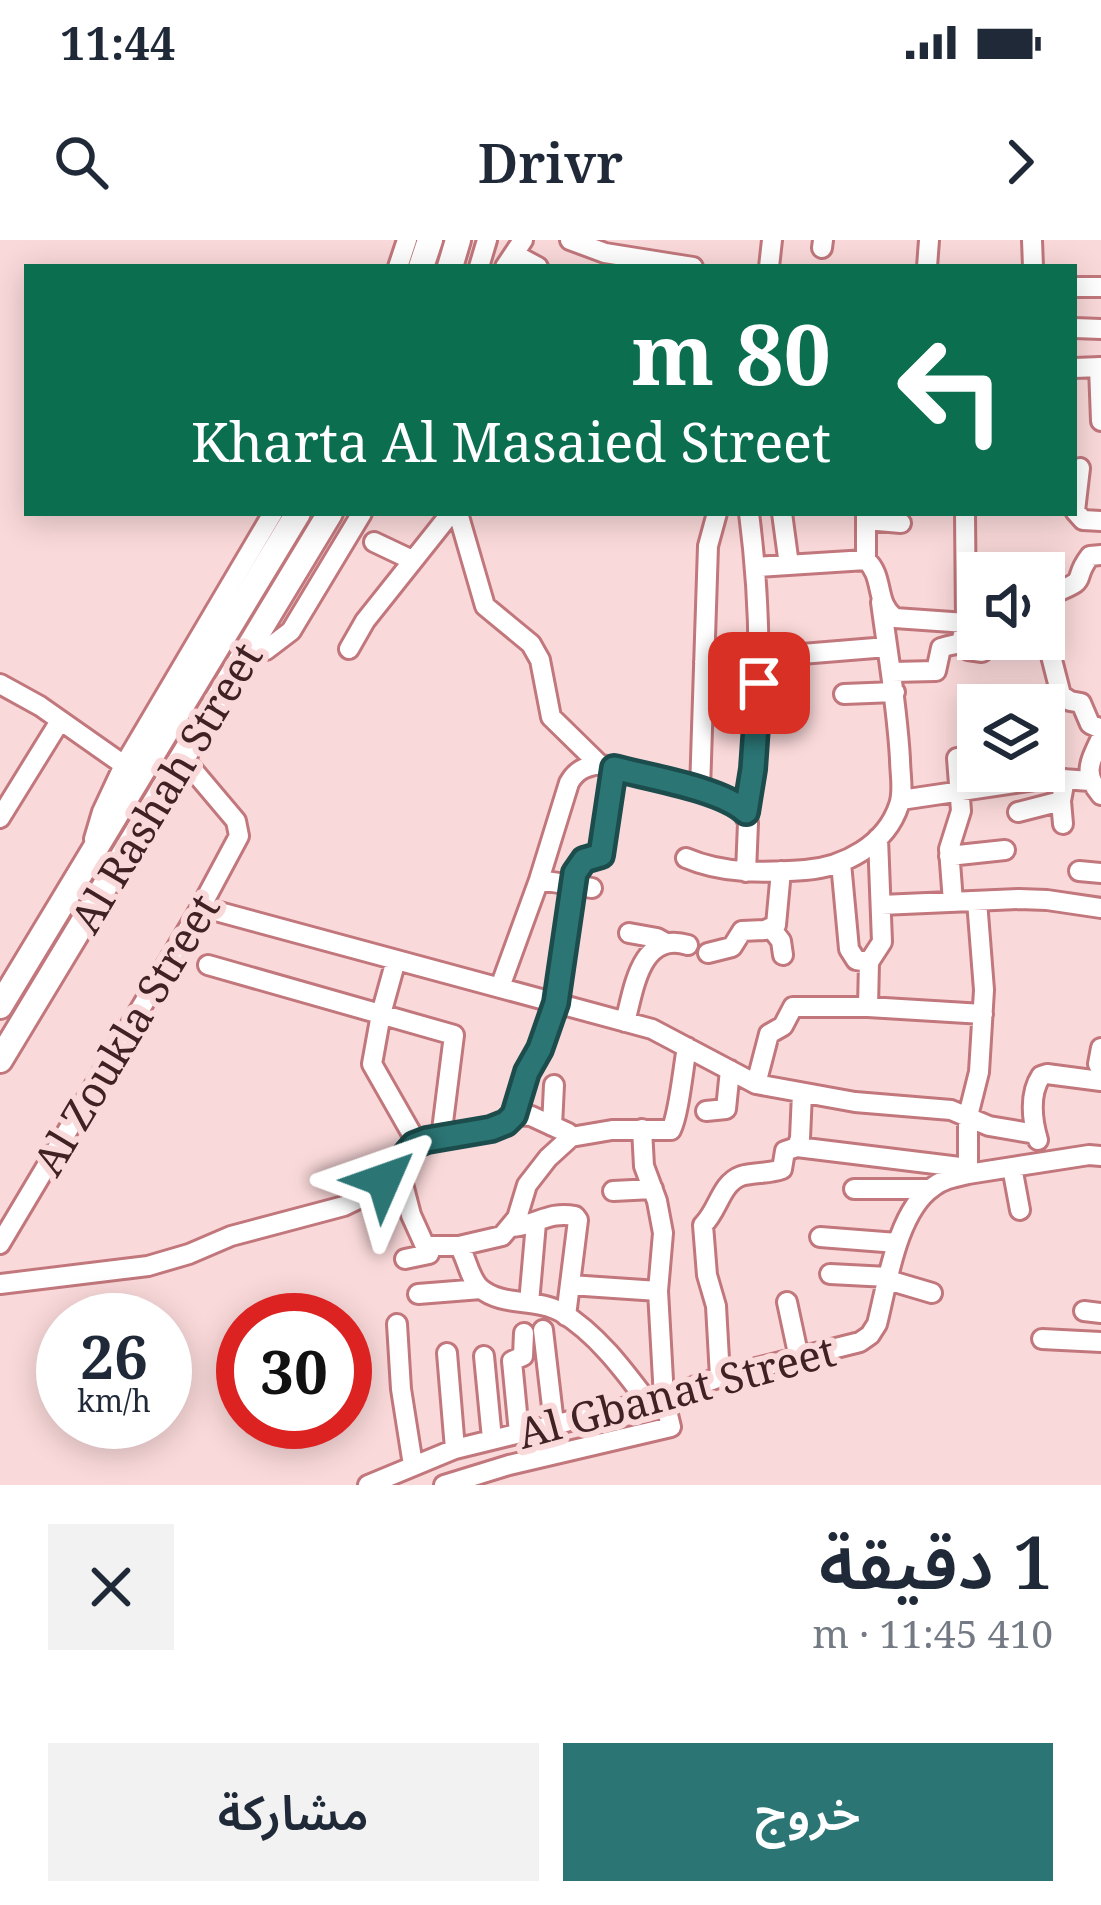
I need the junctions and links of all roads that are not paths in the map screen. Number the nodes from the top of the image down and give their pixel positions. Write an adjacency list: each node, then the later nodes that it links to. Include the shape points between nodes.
1 (573, 240): 2 (street)
2 (601, 260): 3 (street)
3 (654, 264)
4 (1100, 367): 5 (street)
5 (1101, 421)
6 (1101, 465): 7 (street)
7 (1077, 468)
8 (271, 516): 44 (street)
9 (296, 516): 59 (main road, Al Rashah Street)
10 (328, 516): 33 (main road, Al Rashah Street)
11 (360, 516): 33 (street, via 291,631 266,650)
12 (452, 516): 23 (street)
13 (456, 516): 45 (street, via 485,606 540,660 551,717)
14 (716, 516): 36 (street)
15 (749, 516): 26 (street)
16 (782, 516): 25 (street)
17 (965, 516): 21 (street)
18 (866, 517): 19 (street); 24 (street)
19 (901, 523)
20 (374, 542): 23 (street)
21 (968, 552)
22 (1101, 554): 27 (street, via 1090,556 1080,581)
23 (412, 560): 32 (street)
24 (866, 560): 25 (street); 28 (street, via 876,570)
25 (788, 566): 26 (street)
26 (756, 567): 34 (street)
27 (1065, 590)
28 (881, 602): 29 (street, via 895,618); 31 (street)
29 (957, 621)
30 (957, 644): 37 (street, via 940,648 932,672)
31 (887, 647): 34 (street); 37 (street)
32 (349, 650)
33 (246, 653): 43 (main road, Al Rashah Street)
34 (760, 657): 36 (street); 53 (street)
35 (1052, 660): 41 (street, via 1061,695 1081,703)
36 (704, 662): 48 (street)
37 (894, 682): 39 (street); 51 (street)
38 (0, 685): 40 (street)
39 (844, 694)
40 (60, 721): 44 (street); 55 (street)
41 (1101, 729)
42 (1101, 739): 47 (street, via 1089,767)
43 (182, 758): 72 (street, Al Zoukla Street, via 236,821 239,836); 94 (main road, Al Rashah Street)
44 (124, 765): 59 (street)
45 (607, 766): 48 (street); 67 (street, via 575,773 569,783); 68 (street, via 601,855 578,866)
46 (1065, 779): 47 (street)
47 (1095, 788)
48 (700, 790): 53 (street)
49 (958, 792): 51 (street); 60 (street)
50 (1063, 792): 52 (street)
51 (902, 800): 57 (street)
52 (1061, 801): 54 (street); 56 (street)
53 (746, 812): 64 (street)
54 (1018, 812)
55 (0, 818)
56 (1063, 824)
57 (878, 838): 62 (street); 71 (street)
58 (1004, 850): 60 (street)
59 (91, 856): 87 (main road, Al Rashah Street)
60 (950, 856): 70 (street)
61 (686, 858): 64 (street)
62 (841, 863): 65 (street); 77 (street)
63 (1079, 871): 66 (street)
64 (746, 872): 65 (street)
65 (781, 872): 74 (street)
66 (1101, 873)
67 (539, 880): 68 (street); 85 (street)
68 (582, 886): 86 (street)
69 (977, 901): 70 (street); 73 (street); 90 (street)
70 (953, 902): 71 (street)
71 (880, 905): 83 (street, via 882,942)
72 (201, 907): 82 (street); 124 (street, Al Zoukla Street)
73 (1101, 908)
74 (771, 928): 80 (street, via 742,931 732,947); 81 (street)
75 (628, 933): 78 (street)
76 (827, 938): 77 (street)
77 (848, 940): 83 (street, via 851,956)
78 (666, 943): 79 (street); 91 (street, via 641,964)
79 (688, 945)
80 (708, 953)
81 (783, 955)
82 (396, 960): 85 (street); 89 (street)
83 (869, 962): 88 (street)
84 (208, 964): 89 (street)
85 (500, 988): 86 (street)
86 (556, 1003): 91 (street); 102 (street)
87 (0, 1006)
88 (868, 1007): 90 (street); 98 (street, via 794,1007 769,1034)
89 (381, 1014): 108 (street, via 454,1035); 109 (street, via 372,1064)
90 (983, 1014): 103 (street)
91 (625, 1022): 92 (street)
92 (687, 1048): 95 (street); 105 (street, via 674,1128)
93 (1101, 1048): 96 (street)
94 (0, 1060)
95 (730, 1070): 98 (street); 101 (street, via 726,1109)
96 (1101, 1070)
97 (1101, 1082): 106 (street, via 1041,1076)
98 (756, 1084): 100 (street)
99 (554, 1085): 104 (street)
100 (802, 1093): 103 (street); 110 (street)
101 (706, 1111)
102 (514, 1115): 104 (street); 108 (street, via 491,1129)
103 (968, 1116): 106 (street); 114 (street)
104 (552, 1126): 107 (street)
105 (641, 1129): 107 (street); 115 (street)
106 (1036, 1134): 112 (street)
107 (571, 1137): 121 (street, via 527,1185)
108 (441, 1138): 109 (street)
109 (414, 1145): 126 (street, via 401,1180); 130 (street, via 369,1195 344,1206 148,1265)
110 (796, 1147): 114 (street); 145 (street, via 785,1151 777,1172 730,1182 704,1225)
111 (1101, 1156): 112 (street)
112 (1045, 1162): 113 (street)
113 (1012, 1167): 114 (street); 119 (street)
114 (968, 1171): 117 (street)
115 (653, 1189): 118 (street); 133 (street, via 663,1233)
116 (854, 1189): 117 (street)
117 (929, 1189): 123 (street, Al Gbanat Street)
118 (613, 1191)
119 (1020, 1210)
120 (536, 1223): 121 (street); 131 (street, via 554,1214 578,1220); 137 (street)
121 (512, 1227): 125 (street, via 502,1237)
122 (820, 1237): 123 (street)
123 (896, 1243): 129 (street, Al Gbanat Street)
124 (0, 1244)
125 (459, 1246): 126 (street); 132 (street)
126 (432, 1247): 127 (street)
127 (405, 1259)
128 (830, 1274): 129 (street)
129 (888, 1279): 134 (street); 144 (street, Al Gbanat Street, via 870,1335)
130 (0, 1284)
131 (570, 1285): 133 (street); 138 (street)
132 (481, 1288): 135 (street); 137 (street)
133 (658, 1292): 146 (street)
134 (932, 1293)
135 (418, 1294)
136 (787, 1302): 144 (street)
137 (529, 1303): 138 (street)
138 (566, 1316): 146 (street)
139 (397, 1324): 151 (street)
140 (1042, 1339): 141 (street)
141 (1101, 1342)
142 (447, 1353): 150 (street)
143 (484, 1356): 149 (street)
144 (799, 1358): 145 (street, Al Gbanat Street)
145 (720, 1377): 146 (street, Al Gbanat Street)
146 (656, 1400): 147 (street, Al Gbanat Street); 153 (street, Al Gbanat Street, via 670,1427)
147 (554, 1424): 148 (street, Al Gbanat Street); 148 (street, via 522,1342)
148 (519, 1433): 149 (street, Al Gbanat Street)
149 (492, 1439): 150 (street, Al Gbanat Street)
150 (455, 1450): 151 (street, Al Gbanat Street)
151 (413, 1465): 152 (street, Al Gbanat Street)
152 (368, 1485)
153 (444, 1485)

